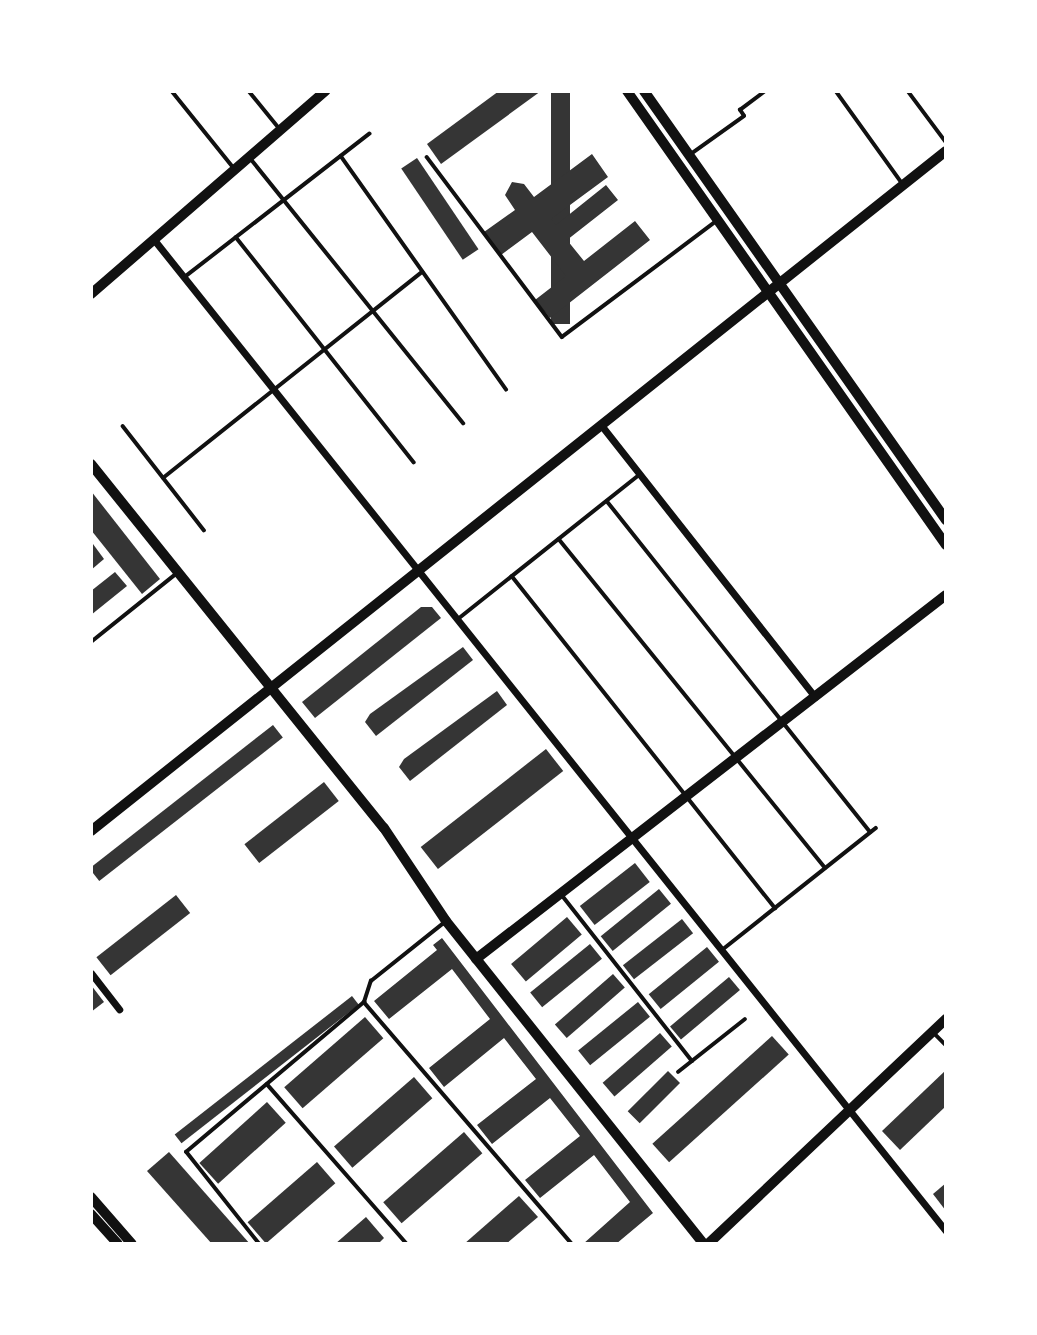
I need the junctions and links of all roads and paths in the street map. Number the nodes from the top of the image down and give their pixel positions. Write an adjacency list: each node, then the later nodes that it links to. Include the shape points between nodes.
1 (172, 91): 17 (lane)
2 (249, 91): 9 (lane)
3 (324, 91): 9 (street)
4 (627, 91): 20 (main road)
5 (644, 91): 13 (main road)
6 (765, 91): 13 (lane, via 740,110 744,116)
7 (836, 91): 18 (lane)
8 (908, 91): 11 (lane)
9 (280, 129): 15 (street)
10 (369, 134): 14 (lane)
11 (946, 142)
12 (946, 150): 18 (main road)
13 (690, 155): 25 (main road)
14 (341, 156): 19 (lane); 23 (lane)
15 (250, 157): 17 (street); 19 (lane)
16 (427, 157): 20 (lane, via 562,337)
17 (235, 170): 22 (street)
18 (903, 185): 25 (main road)
19 (284, 200): 21 (lane); 28 (lane)
20 (718, 220): 26 (main road)
21 (236, 237): 24 (lane); 29 (lane)
22 (155, 241): 24 (street); 27 (street)
23 (422, 272): 28 (lane); 30 (lane)
24 (184, 277): 31 (street)
25 (780, 283): 26 (main road); 40 (main road)
26 (768, 292): 33 (main road); 43 (main road)
27 (91, 294)
28 (373, 311): 29 (lane); 32 (lane)
29 (325, 349): 31 (lane); 35 (lane)
30 (506, 389)
31 (273, 390): 38 (lane); 44 (street)
32 (463, 423)
33 (601, 425): 37 (street); 44 (main road)
34 (123, 426): 38 (lane)
35 (414, 462)
36 (91, 464): 45 (street)
37 (640, 475): 39 (lane); 51 (street)
38 (163, 478): 41 (lane)
39 (607, 501): 42 (lane); 52 (lane)
40 (946, 520)
41 (204, 530)
42 (559, 539): 46 (lane); 53 (lane)
43 (946, 545)
44 (417, 571): 48 (street); 50 (main road)
45 (177, 572): 49 (lane); 50 (street)
46 (512, 576): 48 (lane); 54 (lane)
47 (946, 595): 51 (street)
48 (456, 620): 58 (street)
49 (91, 642)
50 (271, 688): 56 (main road); 62 (street, via 384,828)
51 (815, 697): 52 (street)
52 (783, 722): 53 (street); 57 (lane)
53 (736, 758): 54 (street); 59 (lane)
54 (686, 796): 58 (street); 61 (lane)
55 (876, 828): 57 (lane)
56 (91, 831)
57 (870, 832): 59 (lane)
58 (631, 839): 60 (street); 63 (street)
59 (825, 868): 61 (lane)
60 (561, 893): 64 (street); 72 (lane)
61 (775, 908): 63 (lane)
62 (446, 921): 64 (street); 66 (lane, via 371,981)
63 (721, 951): 75 (street)
64 (476, 959): 84 (street)
65 (91, 973): 67 (street)
66 (364, 1002): 74 (lane); 83 (lane)
67 (119, 1009)
68 (744, 1019): 72 (lane)
69 (946, 1019): 70 (street)
70 (933, 1031): 71 (lane); 75 (street)
71 (946, 1045)
72 (692, 1060): 73 (lane)
73 (678, 1072)
74 (267, 1084): 81 (lane, via 185,1158); 82 (lane)
75 (849, 1111): 78 (street); 84 (street)
76 (91, 1198): 80 (street)
77 (91, 1214): 79 (street)
78 (946, 1231)
79 (118, 1244)
80 (132, 1244)
81 (259, 1244)
82 (407, 1244)
83 (572, 1244)
84 (706, 1244)

